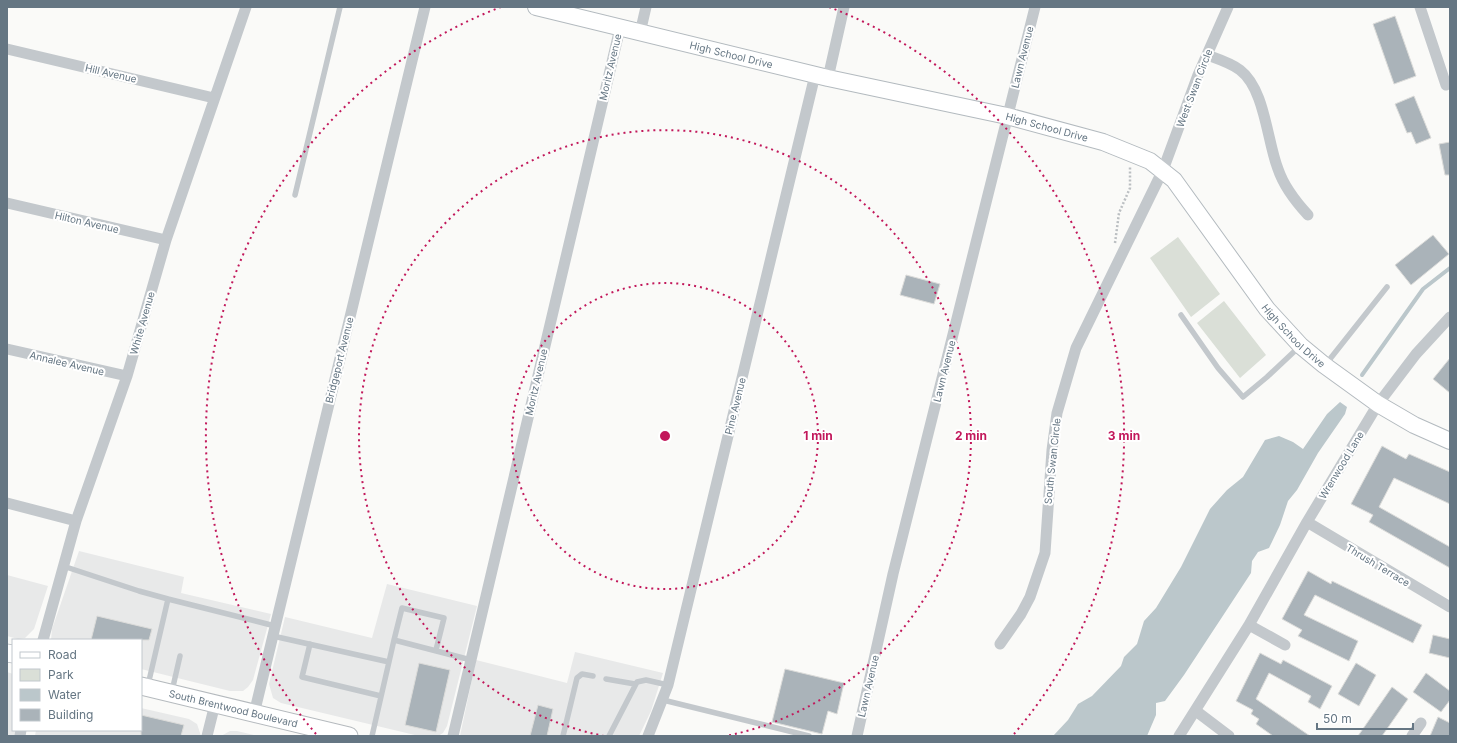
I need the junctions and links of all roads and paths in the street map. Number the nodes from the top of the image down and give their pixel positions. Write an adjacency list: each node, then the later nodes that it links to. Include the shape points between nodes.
1 (246, 7): 16 (street, White Avenue)
2 (340, 7): 20 (lane)
3 (425, 7): 41 (street, Bridgeport Avenue)
4 (536, 7): 10 (street, High School Drive)
5 (646, 7): 11 (street)
6 (844, 7): 14 (street, Pine Avenue)
7 (1035, 7): 17 (street, Lawn Avenue)
8 (1228, 7): 13 (street, West Swan Circle)
9 (1420, 7): 15 (street)
10 (620, 28): 11 (street, High School Drive); 49 (street, Moritz Avenue)
11 (640, 33): 14 (street, High School Drive)
12 (7, 49): 16 (street, Hill Avenue)
13 (1207, 54): 19 (street, West Swan Circle); 22 (street, via 1241,71 1252,84 1278,170 1286,187)
14 (822, 76): 17 (street, High School Drive); 54 (street, Pine Avenue)
15 (1446, 85)
16 (214, 98): 23 (street, White Avenue)
17 (1007, 116): 18 (street, High School Drive, via 1103,142); 71 (street, Lawn Avenue, via 893,574)
18 (1130, 153): 19 (street, High School Drive, via 1150,161); 24 (path, via 1130,188 1119,213 1114,241)
19 (1163, 170): 24 (street, South Swan Circle); 28 (street, High School Drive, via 1174,180 1266,309)
20 (295, 195)
21 (7, 203): 23 (street, Hilton Avenue)
22 (1308, 215)
23 (166, 240): 31 (street, White Avenue)
24 (1121, 253): 45 (street, South Swan Circle, via 1076,348 1057,413 1045,553 1038,577 1021,614)
25 (1388, 287): 30 (lane)
26 (1181, 315): 28 (lane, via 1218,368 1243,397)
27 (1450, 317): 32 (street, Wrenwood Lane, via 1416,354)
28 (1301, 346): 30 (street, High School Drive)
29 (7, 349): 31 (street, Annalee Avenue)
30 (1324, 365): 32 (street, High School Drive)
31 (126, 376): 35 (street, White Avenue)
32 (1378, 404): 33 (street, High School Drive); 36 (street, Wrenwood Lane)
33 (1450, 441)
34 (7, 503): 35 (street)
35 (76, 521): 37 (street, White Avenue)
36 (1307, 522): 39 (street, Thrush Terrace); 40 (street, Wrenwood Lane)
37 (63, 566): 38 (lane); 42 (street, White Avenue)
38 (168, 599): 41 (lane); 55 (lane)
39 (1450, 607)
40 (1249, 625): 46 (street); 60 (street, Wrenwood Lane)
41 (274, 631): 44 (lane); 61 (street, Bridgeport Avenue)
42 (43, 639)
43 (394, 640): 47 (lane); 47 (lane, via 402,608 444,618); 50 (lane)
44 (310, 644): 50 (lane); 57 (lane, via 302,676)
45 (1000, 644)
46 (1285, 645)
47 (436, 650): 49 (lane)
48 (180, 656): 56 (lane)
49 (471, 660): 66 (street, Moritz Avenue)
50 (389, 662): 57 (lane)
51 (592, 676): 67 (lane, via 582,674 577,678)
52 (606, 678): 53 (lane)
53 (635, 684): 54 (lane, via 646,680); 68 (lane)
54 (668, 685): 58 (street, Pine Avenue)
55 (144, 687): 56 (main road, South Brentwood Boulevard)
56 (172, 694): 59 (main road, South Brentwood Boulevard)
57 (381, 696): 65 (lane)
58 (663, 700): 69 (street, Pine Avenue); 70 (lane)
59 (215, 704): 61 (main road, South Brentwood Boulevard); 63 (street)
60 (1196, 711): 72 (street, Wrenwood Lane); 73 (street)
61 (254, 714): 64 (main road, South Brentwood Boulevard)
62 (1421, 723): 74 (street)
63 (207, 736)
64 (350, 736)
65 (372, 736)
66 (453, 736)
67 (563, 736)
68 (609, 736)
69 (648, 736)
70 (809, 736)
71 (857, 736)
72 (1179, 736)
73 (1228, 736)
74 (1412, 736)

